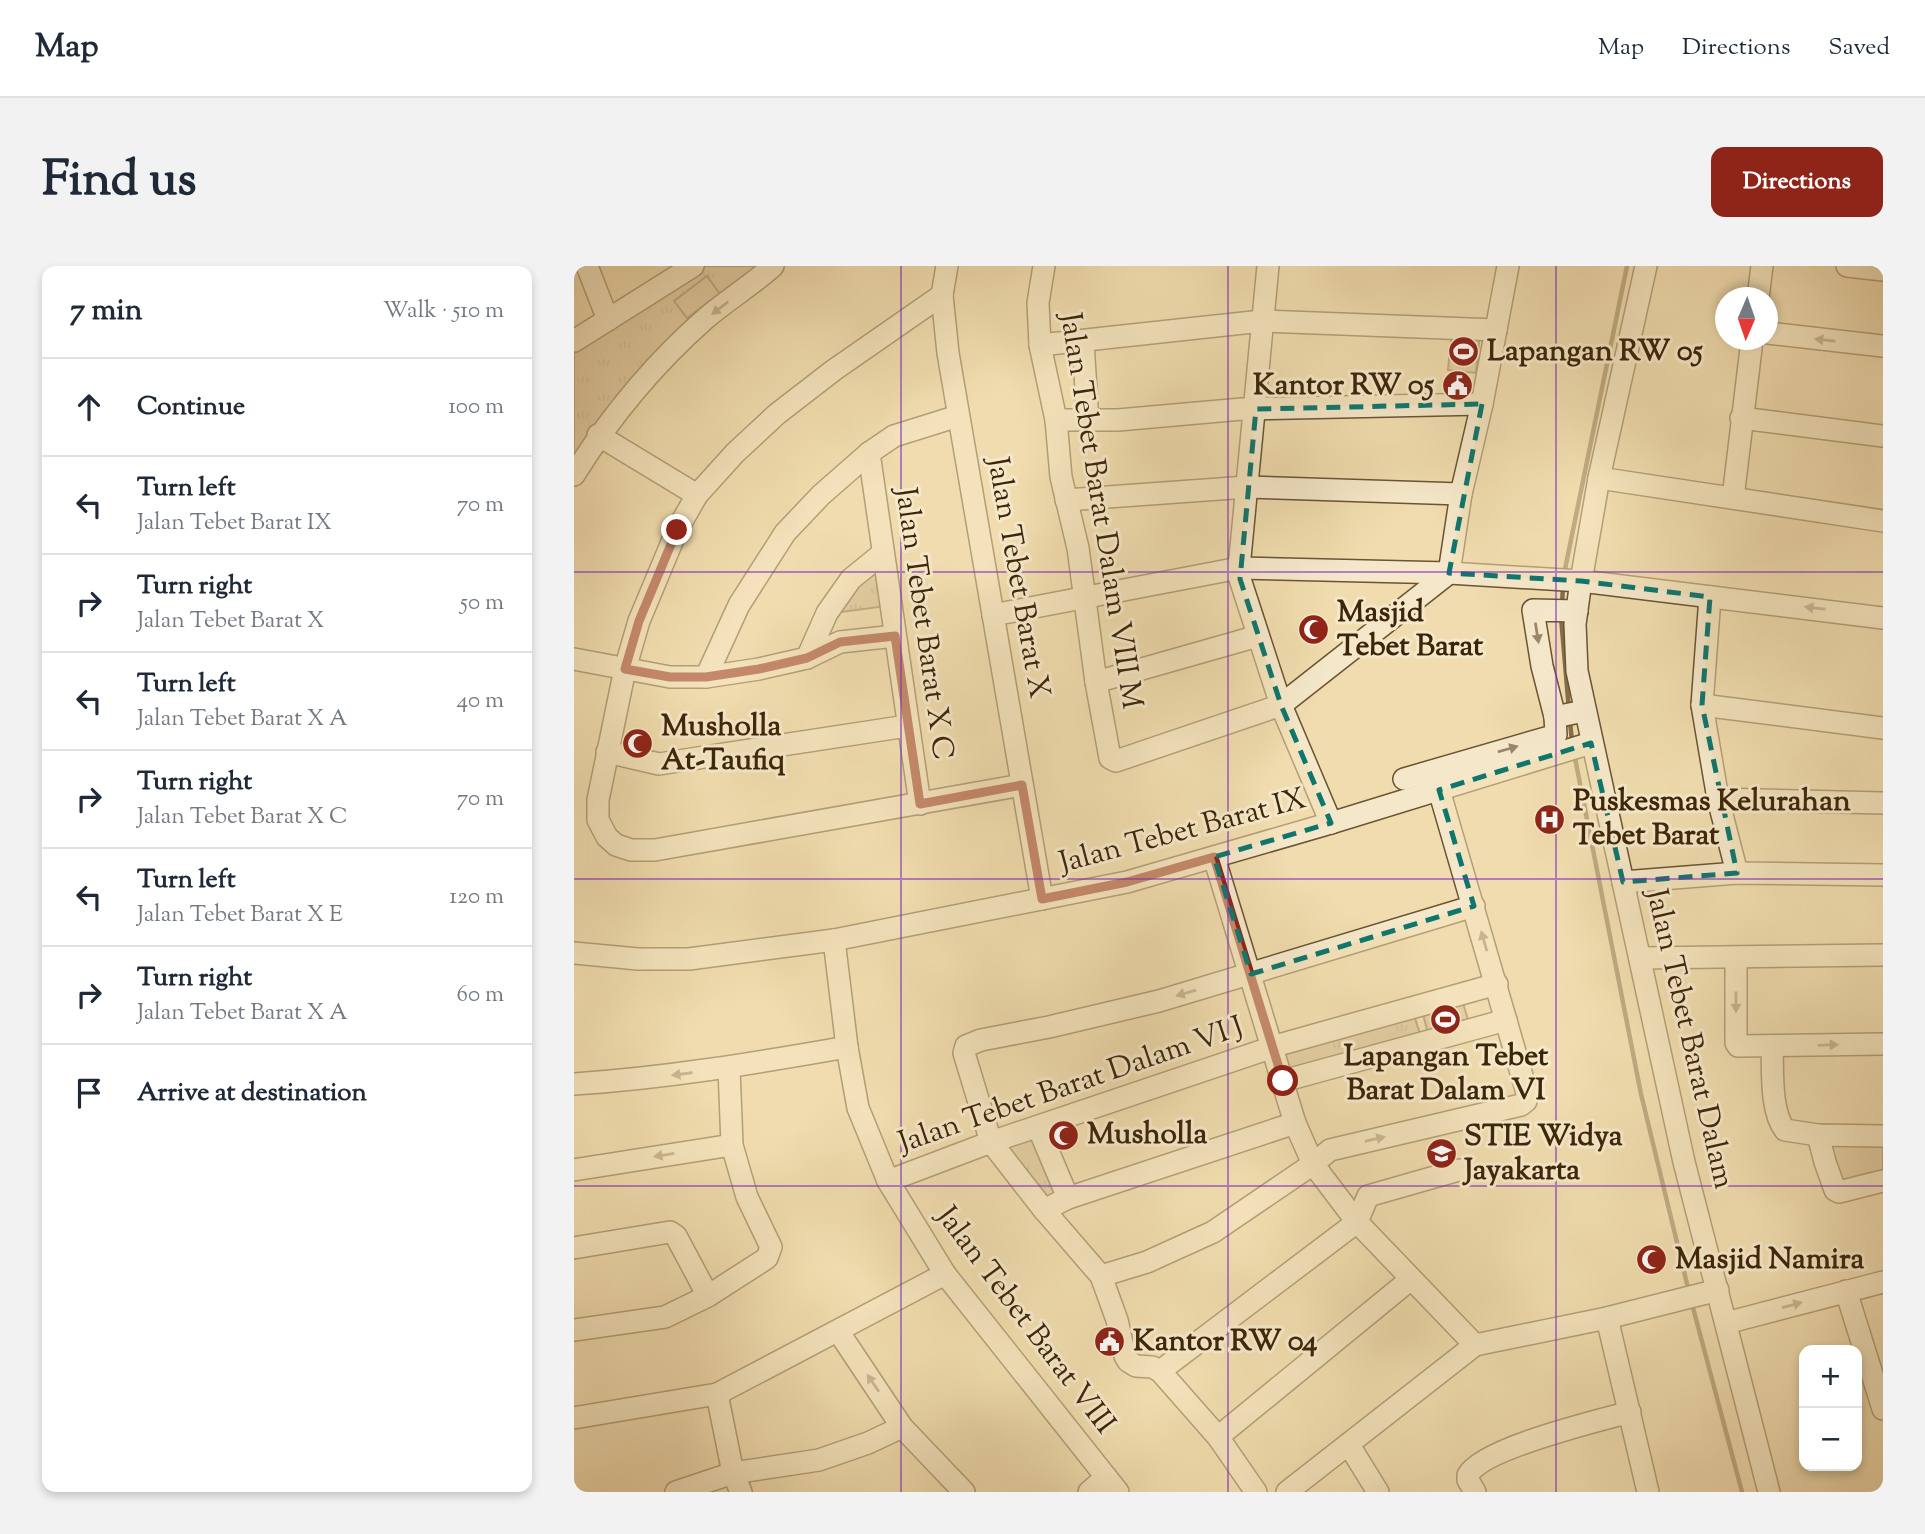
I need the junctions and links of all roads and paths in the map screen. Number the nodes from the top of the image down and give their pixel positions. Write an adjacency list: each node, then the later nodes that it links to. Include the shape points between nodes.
1 (587, 266): 14 (street)
2 (693, 266): 14 (street)
3 (773, 266): 29 (street, one-way to 29, via 705,319 641,383)
4 (947, 266): 13 (street, Jalan Tebet Barat X)
5 (1044, 266): 20 (street, Jalan Tebet Barat Dalam VIII M, via 1038,303)
6 (1268, 266): 15 (street)
7 (1508, 266): 16 (street)
8 (1646, 266): 33 (street, Jalan Tebet Barat Dalam)
9 (1762, 266): 12 (street)
10 (1847, 266): 11 (street)
11 (1883, 270)
12 (1759, 287)
13 (942, 295): 25 (street, Jalan Tebet Barat X); 36 (street, via 777,414)
14 (608, 320): 18 (street)
15 (1262, 321): 16 (street); 19 (street); 24 (street)
16 (1496, 330): 23 (street)
17 (1778, 334): 21 (street, one-way to 17)
18 (574, 341)
19 (1083, 342): 20 (street); 28 (street)
20 (1040, 345): 27 (street, Jalan Tebet Barat Dalam VIII M)
21 (1883, 346)
22 (1751, 350): 26 (street)
23 (1482, 404): 24 (street); 35 (street)
24 (1256, 409): 28 (street); 34 (street)
25 (958, 416): 31 (street, via 894,436); 47 (street, Jalan Tebet Barat X)
26 (1741, 418): 30 (street); 37 (street)
27 (1056, 420): 28 (street); 38 (street, Jalan Tebet Barat Dalam VIII M)
28 (1088, 421)
29 (598, 435): 32 (street); 36 (street)
30 (1883, 436)
31 (869, 453): 40 (street, Jalan Tebet Barat X C); 54 (street, via 785,533 739,605)
32 (574, 475)
33 (1599, 478): 37 (street); 43 (street, Jalan Tebet Barat Dalam)
34 (1247, 487): 35 (street); 38 (street); 41 (street)
35 (1461, 494): 42 (street)
36 (697, 495): 53 (street, via 656,579)
37 (1732, 498): 39 (street)
38 (1066, 500): 44 (street, Jalan Tebet Barat Dalam VIII M)
39 (1883, 520)
40 (883, 552): 49 (street, Jalan Tebet Barat X C); 51 (street, via 851,579 827,612)
41 (1239, 568): 42 (street); 44 (street); 50 (street)
42 (1450, 573): 43 (street); 56 (street)
43 (1581, 581): 45 (street); 46 (street, Jalan Tebet Barat Dalam)
44 (1084, 596): 47 (street); 55 (street, Jalan Tebet Barat Dalam VIII M)
45 (1710, 597): 48 (street, one-way to 45); 57 (street)
46 (1577, 611): 58 (street, Jalan Tebet Barat Dalam, via 1577,671); 59 (street, one-way to 59, via 1533,610)
47 (993, 615): 66 (street, Jalan Tebet Barat X)
48 (1883, 618)
49 (895, 636): 51 (street, via 840,642); 60 (street, Jalan Tebet Barat X C)
50 (1258, 636): 55 (street); 56 (street)
51 (807, 658): 54 (street)
52 (574, 659): 53 (street)
53 (625, 669): 54 (street, via 670,677); 63 (street)
54 (706, 677)
55 (1096, 682): 56 (street, Jalan Tebet Barat Dalam VIII M, via 1110,758 1116,761)
56 (1281, 705): 70 (street)
57 (1702, 705): 61 (street); 67 (street)
58 (1584, 711): 59 (street); 62 (street, Jalan Tebet Barat Dalam)
59 (1555, 717): 65 (street, one-way to 59, via 1556,735)
60 (908, 726): 63 (street, via 659,764); 69 (street, Jalan Tebet Barat X C)
61 (1883, 729)
62 (1583, 745): 65 (street, Jalan Tebet Barat IX); 74 (street, Jalan Tebet Barat Dalam)
63 (607, 752): 69 (street, via 598,820 607,837 631,850 676,848)
64 (1404, 779): 65 (street)
65 (1443, 781): 70 (street, Jalan Tebet Barat IX); 76 (street)
66 (1022, 785): 69 (street); 75 (street, Jalan Tebet Barat X)
67 (1717, 799): 68 (street); 72 (street)
68 (1883, 803)
69 (920, 804)
70 (1331, 823): 71 (street, Jalan Tebet Barat IX)
71 (1214, 857): 75 (street, Jalan Tebet Barat IX, via 1127,882); 82 (street)
72 (1737, 873): 73 (street); 74 (street)
73 (1883, 874)
74 (1623, 882): 80 (street, Jalan Tebet Barat Dalam)
75 (1042, 899): 77 (street, Jalan Tebet Barat IX)
76 (1474, 906): 82 (street); 83 (street, one-way to 76)
77 (834, 940): 78 (street, Jalan Tebet Barat IX, via 689,959); 87 (street, Jalan Tebet Barat VIII)
78 (574, 953)
79 (1883, 955): 81 (street)
80 (1640, 958): 81 (street); 111 (street, Jalan Tebet Barat Dalam, via 1684,1162)
81 (1736, 958): 86 (street, one-way to 86, via 1736,1044)
82 (1251, 974): 88 (street); 96 (street, one-way to 96, via 1147,1004 971,1042 964,1053)
83 (1497, 985): 84 (street); 88 (street, Jalan Tebet Barat Dalam VI J)
84 (1506, 1020): 90 (street); 98 (street, one-way to 84, via 1330,1150 1521,1105 1527,1093)
85 (1883, 1044): 86 (street, one-way to 85)
86 (1772, 1046): 94 (street, via 1780,1123 1788,1131)
87 (847, 1047): 89 (street); 101 (street, Jalan Tebet Barat VIII, via 859,1108)
88 (1273, 1047): 90 (street); 93 (street, Jalan Tebet Barat Dalam VI J)
89 (729, 1068): 91 (street, one-way to 91); 97 (street)
90 (1283, 1081): 92 (street)
91 (574, 1084)
92 (1295, 1123): 98 (street); 103 (street)
93 (1038, 1127): 96 (street, Jalan Tebet Barat Dalam VI J); 103 (street)
94 (1818, 1135): 95 (street); 102 (street, via 1835,1190)
95 (1883, 1136)
96 (991, 1142): 101 (street, Jalan Tebet Barat Dalam VI J); 104 (street)
97 (732, 1145): 99 (street, one-way to 99); 113 (street, via 747,1197 771,1247 767,1258)
98 (1313, 1164): 105 (street); 108 (street, via 1213,1233)
99 (574, 1170)
100 (1459, 1170): 105 (street, via 1368,1196)
101 (888, 1181): 107 (street, Jalan Tebet Barat VIII)
102 (1883, 1181)
103 (1068, 1198): 104 (street)
104 (1044, 1210): 108 (street)
105 (1357, 1222): 109 (street); 120 (street)
106 (574, 1248): 113 (street, via 670,1232)
107 (945, 1275): 117 (street); 129 (street, Jalan Tebet Barat VIII)
108 (1101, 1276): 120 (street, via 1125,1356 1136,1366)
109 (1411, 1279): 118 (street); 126 (street)
110 (1883, 1282): 112 (street)
111 (1718, 1290): 114 (street); 115 (street, Jalan Tebet Barat Dalam)
112 (1846, 1291): 115 (street, one-way to 112); 119 (street)
113 (708, 1296): 116 (street, via 665,1317)
114 (1607, 1318): 118 (street); 123 (street)
115 (1726, 1323): 138 (street, Jalan Tebet Barat Dalam)
116 (574, 1330)
117 (838, 1331): 121 (street); 125 (street, one-way to 117)
118 (1475, 1345): 127 (street)
119 (1878, 1370): 122 (street)
120 (1160, 1371): 126 (street)
121 (716, 1394): 124 (street); 128 (street)
122 (1883, 1409)
123 (1630, 1412): 130 (street); 137 (street, via 1536,1438 1477,1464 1468,1475)
124 (574, 1418)
125 (902, 1427): 128 (street, via 818,1460); 132 (street)
126 (1218, 1437): 134 (street)
127 (1349, 1446): 135 (street); 136 (street)
128 (737, 1483): 131 (street)
129 (1112, 1485): 133 (street)
130 (1641, 1490)
131 (676, 1492)
132 (964, 1492)
133 (1089, 1492)
134 (1256, 1492)
135 (1287, 1492)
136 (1378, 1492)
137 (1475, 1492)
138 (1769, 1492)

